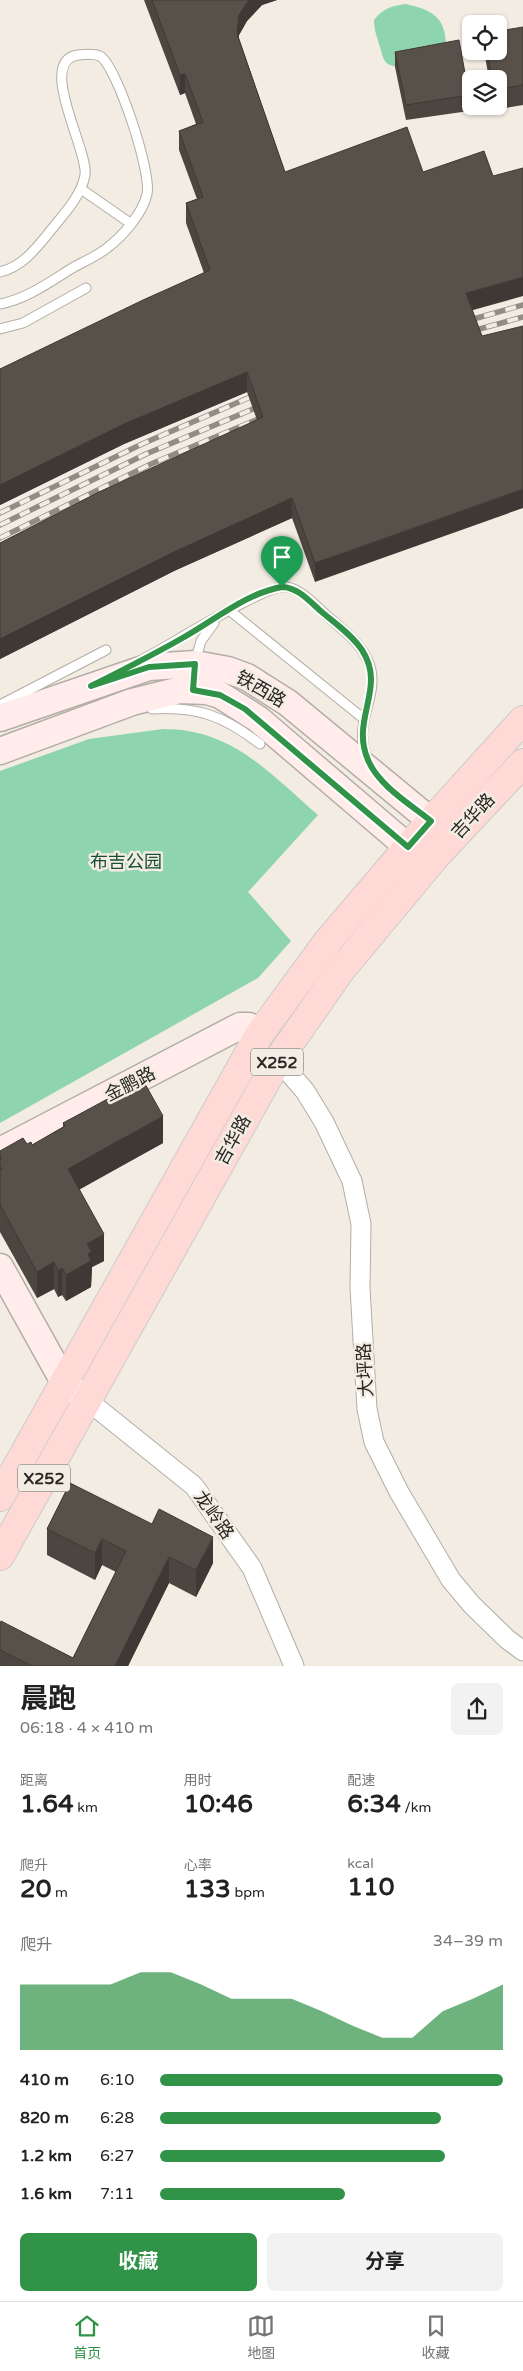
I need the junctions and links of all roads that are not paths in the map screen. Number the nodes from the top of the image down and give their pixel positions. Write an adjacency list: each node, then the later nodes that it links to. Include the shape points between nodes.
1 (80, 189): 2 (lane); 2 (lane, via 85,161 65,102 61,72 65,62 75,55 89,54 101,57 110,68 141,147 148,193); 3 (lane, via 32,253 17,265)
2 (130, 223): 5 (lane, via 107,248 31,292)
3 (0, 272)
4 (86, 288): 6 (lane, via 23,323)
5 (0, 304)
6 (0, 329)
7 (230, 610): 9 (lane, via 204,634); 10 (lane); 14 (lane); 14 (lane, via 278,588 292,588 303,596 350,636 370,666 372,683)
8 (106, 650): 11 (lane)
9 (194, 677): 10 (main road, 铁西路, via 149,667); 12 (main road, 铁西路); 19 (main road, 铁西路, via 228,670 247,677 267,688); 21 (main road, 铁西路, via 245,709)
10 (91, 686): 13 (main road, 铁西路)
11 (0, 705)
12 (104, 712): 16 (lane, via 164,708 204,712 232,724); 17 (main road, 铁西路)
13 (0, 718)
14 (364, 719): 19 (lane, via 362,743)
15 (523, 720): 20 (main road, 吉华路 / X252)
16 (260, 744)
17 (0, 751)
18 (523, 763): 23 (main road, 吉华路 / X252, via 435,856 347,962)
19 (377, 776): 20 (main road, 铁西路)
20 (431, 821): 21 (main road, 吉华路 / X252)
21 (408, 847): 22 (main road, 吉华路 / X252, via 322,949)
22 (259, 1034): 24 (main road, 金鹏路, via 249,1026 240,1026); 26 (main road, 吉华路 / X252)
23 (278, 1060): 27 (main road, 吉华路 / X252); 30 (street, 大坪路, via 305,1092 324,1122 352,1181 361,1224 360,1288 367,1409 374,1442 399,1492 451,1580 472,1605)
24 (0, 1151)
25 (0, 1267): 26 (main road)
26 (64, 1382): 27 (main road); 28 (main road, 吉华路 / X252)
27 (87, 1400): 29 (main road, 吉华路 / X252); 31 (street, 龙岭路, via 194,1486 252,1568)
28 (0, 1497)
29 (0, 1556)
30 (523, 1651)
31 (294, 1666)

